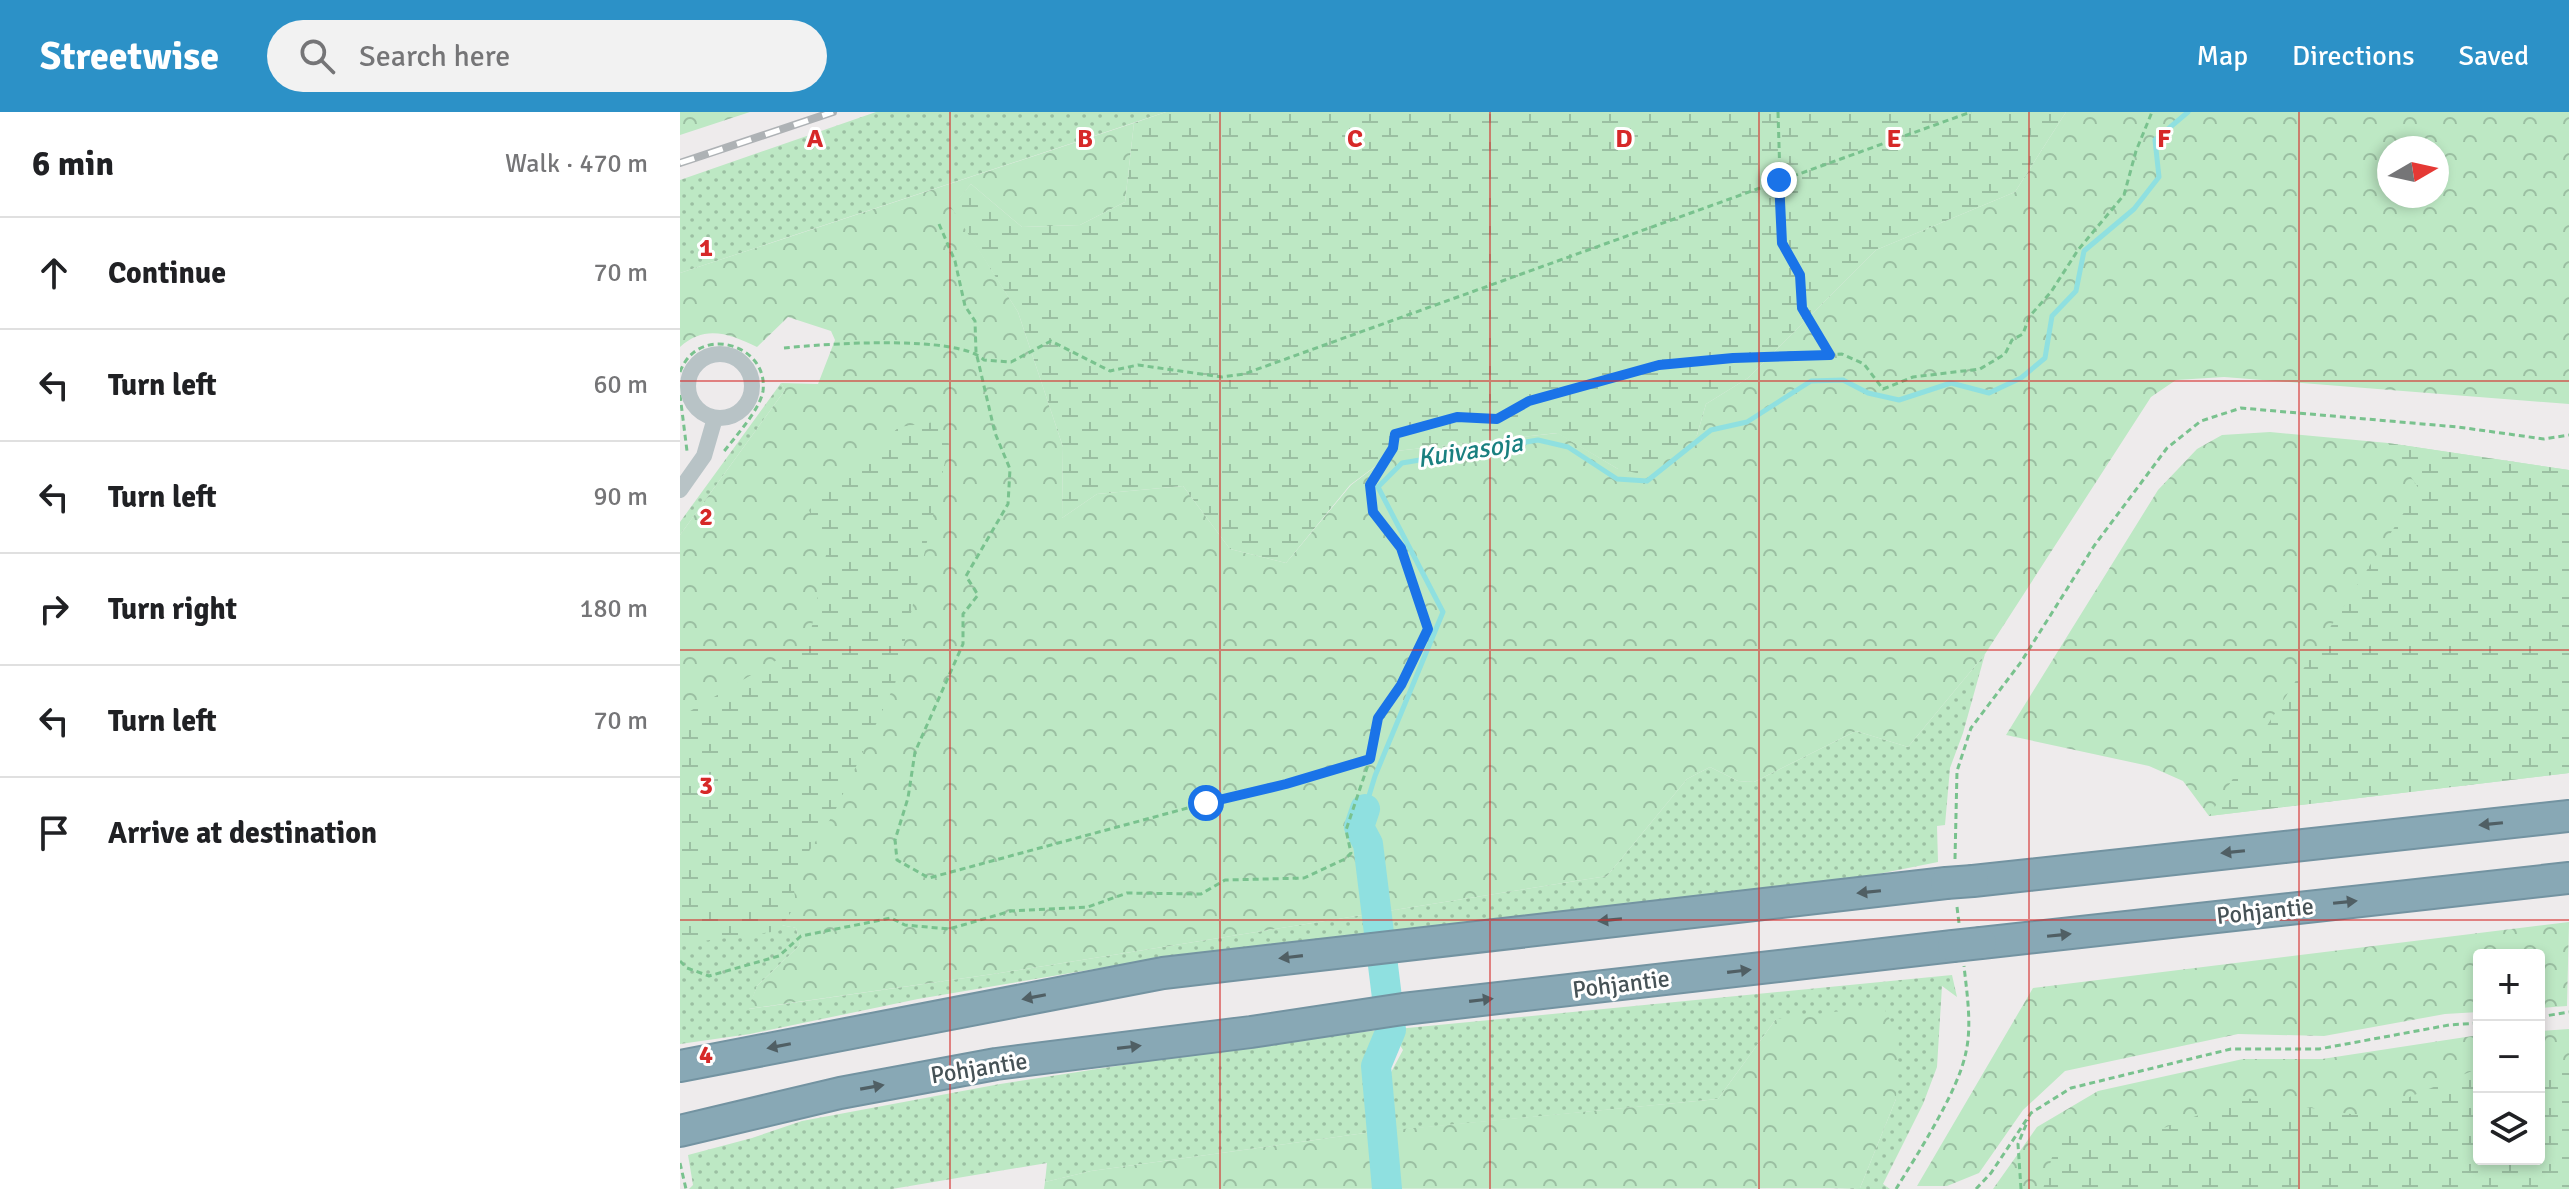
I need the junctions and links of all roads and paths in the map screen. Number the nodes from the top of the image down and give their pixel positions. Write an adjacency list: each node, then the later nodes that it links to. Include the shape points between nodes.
1 (1778, 112): 4 (path)
2 (1971, 112): 4 (path)
3 (2152, 112): 8 (path, via 2124,195 2005,354 1980,369 1913,377 1883,389 1864,364 1842,354)
4 (1779, 180): 7 (path, via 1244,374 1222,377 1138,365 1110,371 1051,341 1011,362 984,360); 8 (path, via 1782,243 1800,275 1802,308)
5 (939, 224): 7 (path, via 955,261 965,306 975,321)
6 (784, 348): 7 (path, via 848,341)
7 (976, 352): 14 (path, via 995,433 1010,469 1008,504 966,576 978,595 963,614 963,644 915,752 895,840 897,860 929,878)
8 (1830, 355): 14 (path, via 1659,365 1529,401 1497,419 1457,417 1395,434 1393,448 1370,485 1373,512 1401,548 1428,629 1378,718)
9 (680, 395): 12 (path)
10 (715, 418): 10 (street, via 741,410 752,386 741,362 724,354 699,361 689,377 692,403); 13 (street, via 704,456)
11 (2569, 435): 17 (path, via 2544,439 2241,408 2201,421 2167,448 2139,485 1971,728 1957,771 1953,840)
12 (686, 457)
13 (680, 490)
14 (1370, 759): 19 (path, via 1346,830 1351,853 1304,878 1225,880 1201,894 1127,893 1088,907 1011,911 949,929 905,925 891,918 801,936 779,956 709,976)
15 (2569, 816): 17 (highway, one-way to 17)
16 (2569, 878): 18 (highway, Pohjantie, one-way to 16)
17 (1958, 882): 18 (path); 23 (highway, one-way to 23, via 1163,973)
18 (1964, 943): 25 (highway, Pohjantie, one-way to 18, via 996,1064); 28 (path, via 1967,1050 1959,1076)
19 (680, 961)
20 (2569, 1012): 21 (path)
21 (2545, 1016)
22 (2473, 1023): 24 (path, via 2319,1049 2231,1049 2071,1088)
23 (689, 1063)
24 (2031, 1113): 29 (path); 30 (path, via 2018,1144)
25 (680, 1131)
26 (680, 1163): 27 (path)
27 (686, 1189)
28 (1896, 1189)
29 (1976, 1189)
30 (2021, 1189)

